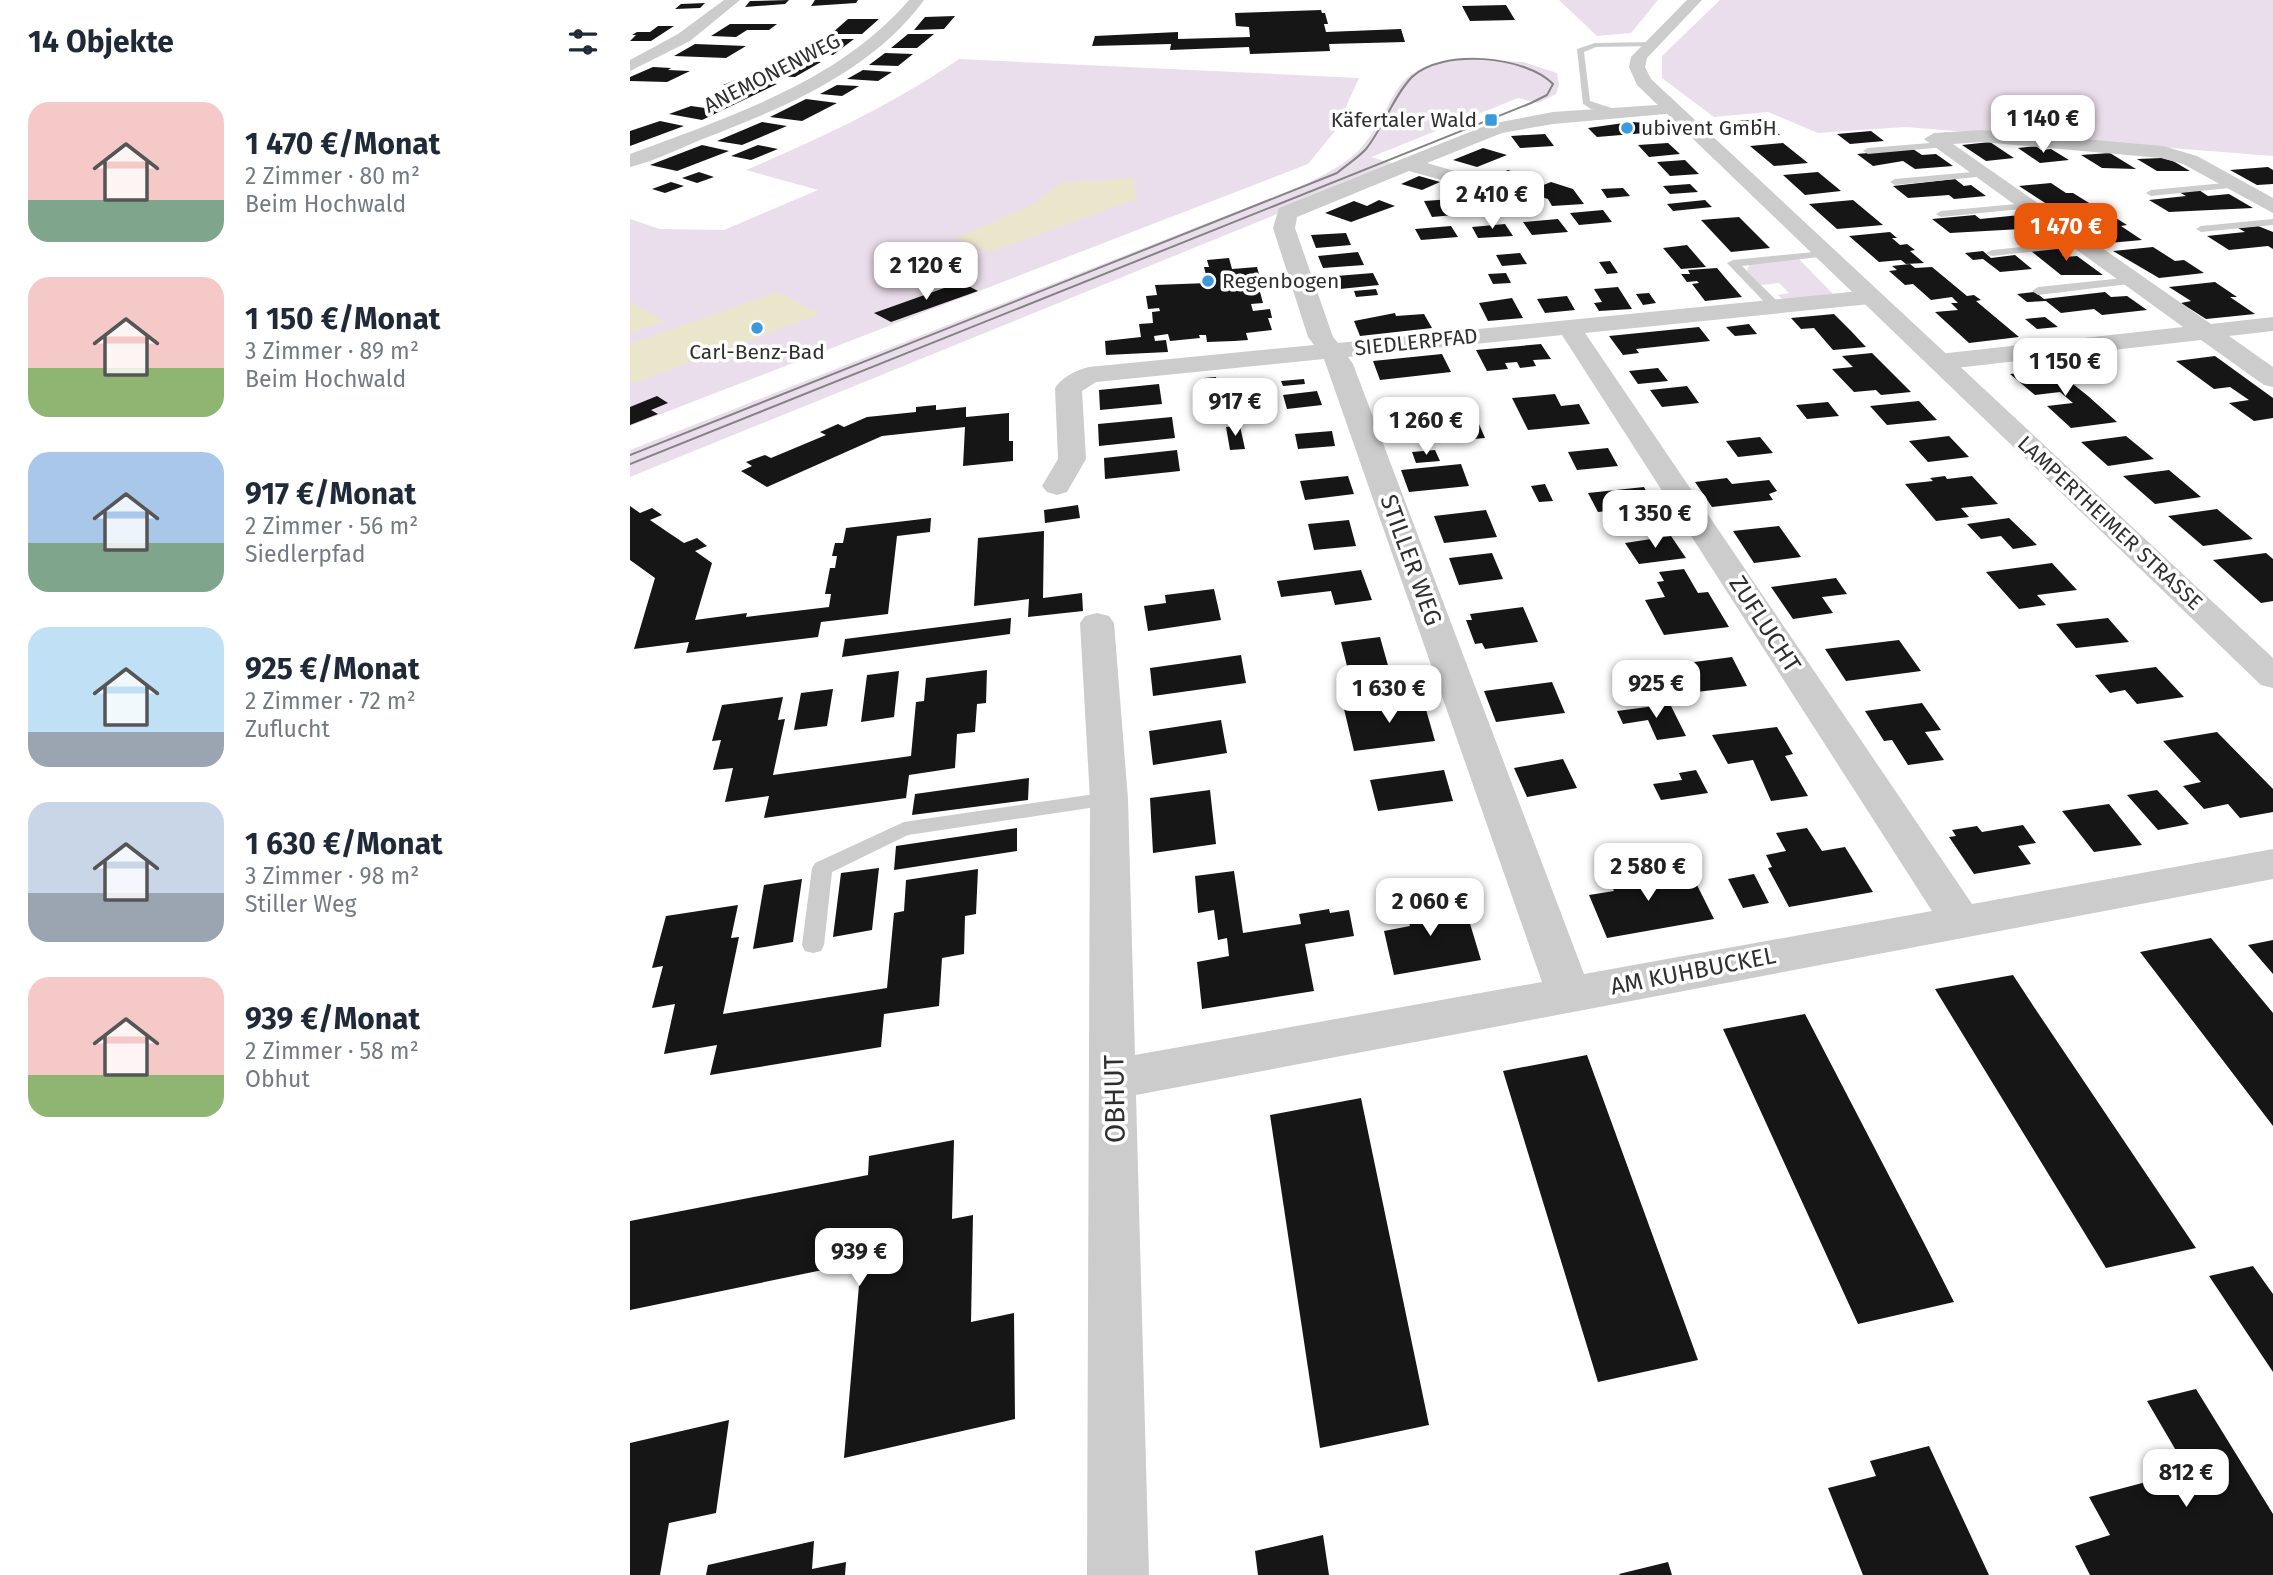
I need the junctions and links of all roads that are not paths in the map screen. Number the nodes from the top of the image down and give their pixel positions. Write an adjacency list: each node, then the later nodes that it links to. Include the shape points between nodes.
1 (733, 0): 5 (street, via 670,47)
2 (917, 0): 10 (street, ANEMONENWEG, via 887,34 845,64 719,126)
3 (1695, 0): 4 (street, LAMPERTHEIMER STRASSE)
4 (1651, 44): 6 (street, LAMPERTHEIMER STRASSE, via 1637,67 1643,81); 7 (lane, via 1595,45 1580,51 1586,102)
5 (630, 66)
6 (1671, 108): 7 (street, STILLER WEG); 24 (street, LAMPERTHEIMER STRASSE)
7 (1619, 112): 11 (street, STILLER WEG, via 1524,121)
8 (1942, 145): 9 (lane); 12 (street); 14 (street, via 1934,139 1982,136 2163,152 2190,160)
9 (1868, 151)
10 (630, 161)
11 (1408, 164): 18 (street, via 1478,184); 32 (street, STILLER WEG, via 1287,213 1284,228 1321,337)
12 (1983, 174): 13 (lane); 16 (street)
13 (1895, 182)
14 (2235, 185): 15 (lane); 17 (street)
15 (2151, 193)
16 (2027, 206): 19 (lane); 22 (street)
17 (2273, 207)
18 (1521, 208)
19 (1941, 214)
20 (2273, 222): 21 (lane)
21 (2201, 229)
22 (2081, 244): 23 (lane); 25 (street)
23 (1992, 253)
24 (1824, 254): 27 (street, LAMPERTHEIMER STRASSE); 28 (lane, via 1733,263)
25 (2133, 281): 26 (lane); 31 (street)
26 (2038, 291)
27 (1870, 296): 28 (street, SIEDLERPFAD); 33 (street, LAMPERTHEIMER STRASSE)
28 (1774, 305): 30 (street, SIEDLERPFAD)
29 (2273, 324): 31 (street)
30 (1569, 327): 32 (street, SIEDLERPFAD); 40 (street, ZUFLUCHT)
31 (2204, 332): 33 (street); 34 (street)
32 (1331, 350): 35 (street, SIEDLERPFAD, via 1089,375 1068,388 1072,458); 42 (street, STILLER WEG, via 1345,377)
33 (1939, 362): 37 (street, LAMPERTHEIMER STRASSE)
34 (2273, 379)
35 (1057, 486)
36 (1097, 623): 38 (street, OBHUT)
37 (2273, 677)
38 (1109, 799): 41 (lane, via 904,829 822,868); 43 (street, OBHUT)
39 (2273, 864): 40 (street, AM KUHBUCKEL)
40 (1961, 921): 42 (street, AM KUHBUCKEL)
41 (813, 945)
42 (1569, 994): 43 (street, AM KUHBUCKEL)
43 (1114, 1079): 44 (street, OBHUT)
44 (1118, 1575)

